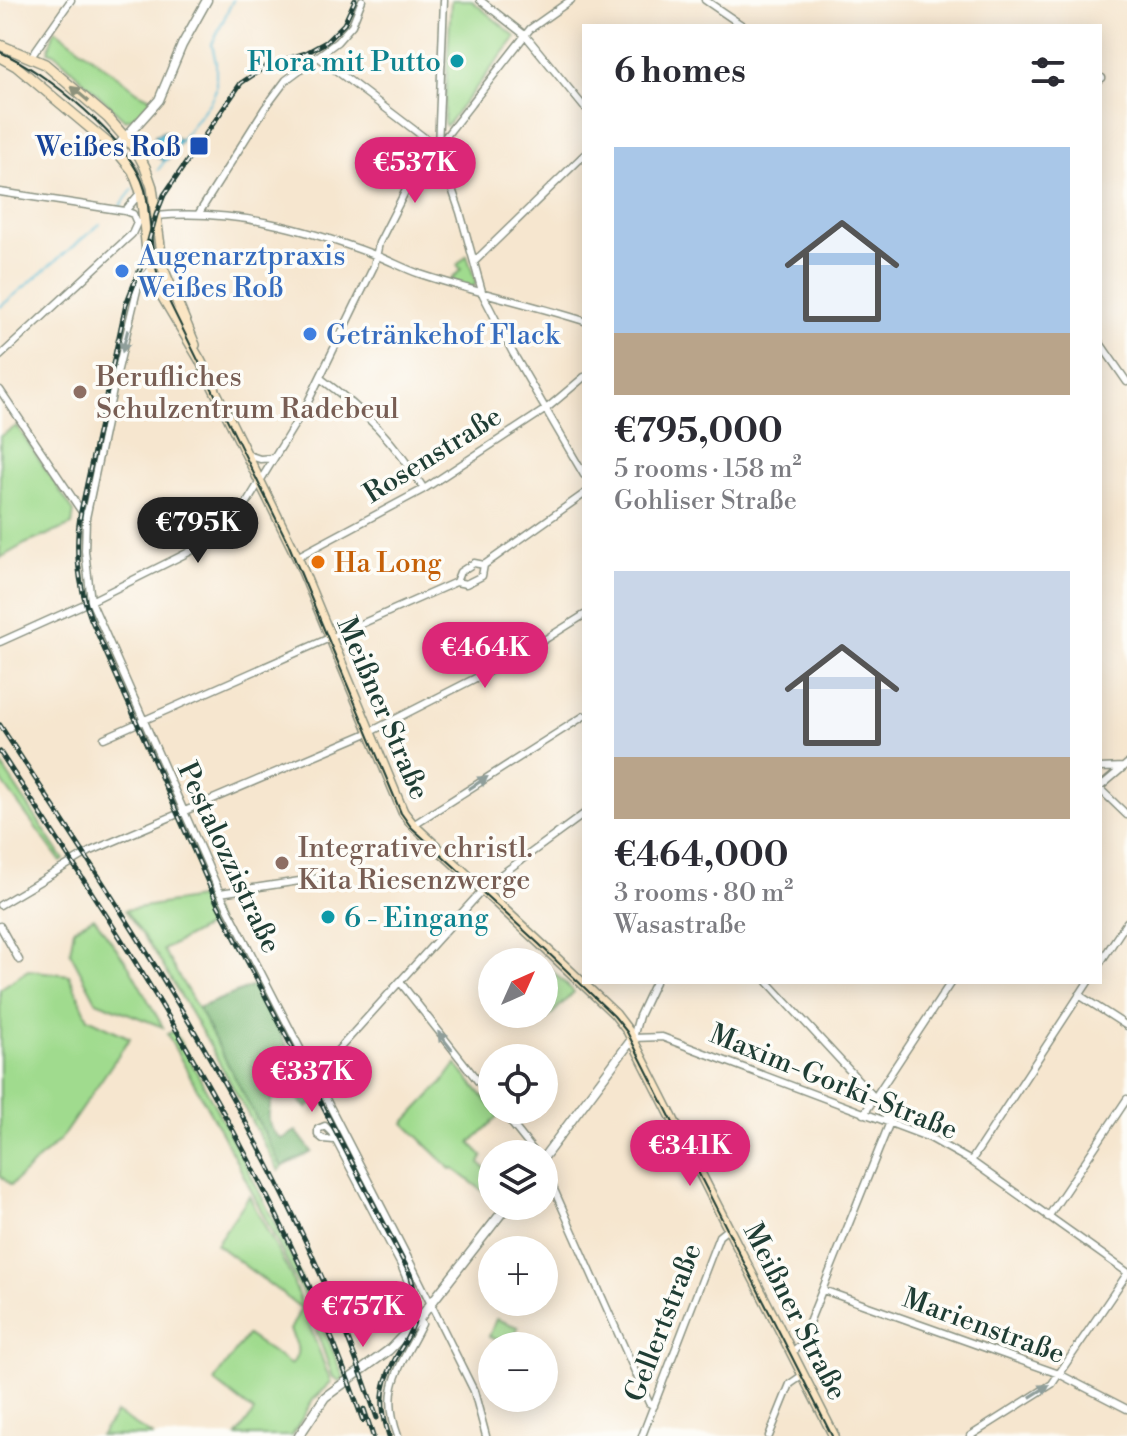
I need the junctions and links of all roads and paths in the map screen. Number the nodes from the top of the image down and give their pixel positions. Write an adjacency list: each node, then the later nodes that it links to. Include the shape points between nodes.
1 (71, 0): 13 (street)
2 (207, 0): 15 (street, via 159,100)
3 (362, 0): 11 (street, via 352,25)
4 (444, 0): 16 (street)
5 (480, 0): 9 (street)
6 (571, 0): 9 (street)
7 (705, 0): 8 (street)
8 (740, 24)
9 (526, 36): 14 (street); 16 (street)
10 (0, 45): 13 (main road, Meißner Straße)
11 (317, 56): 16 (street); 22 (street, via 286,80)
12 (0, 57): 17 (main road, Meißner Straße)
13 (31, 57): 15 (main road, Meißner Straße, one-way to 13)
14 (582, 105)
15 (126, 137): 17 (street); 23 (main road, Meißner Straße, via 149,178)
16 (438, 148): 24 (street, via 410,182); 25 (street)
17 (115, 149): 20 (main road, Meißner Straße, via 133,171)
18 (582, 157): 25 (street)
19 (0, 192): 21 (street)
20 (141, 192): 21 (street); 26 (main road, Meißner Straße)
21 (125, 211): 30 (street, via 136,220 132,234)
22 (199, 213): 23 (street); 24 (street, via 272,223)
23 (156, 216): 31 (main road, Meißner Straße, via 163,268)
24 (376, 255): 27 (street); 32 (street)
25 (474, 262): 27 (street)
26 (151, 269): 31 (main road, Meißner Straße); 43 (street, Pestalozzistraße, one-way to 43, via 138,286)
27 (483, 295): 28 (street); 36 (street)
28 (582, 320)
29 (1102, 346): 34 (street)
30 (0, 356)
31 (200, 360): 37 (main road, Meißner Straße)
32 (320, 378): 38 (street); 41 (street, via 376,424)
33 (582, 379): 36 (street, Rosenstraße)
34 (1127, 382)
35 (0, 390): 43 (street)
36 (546, 409): 39 (street); 41 (street, Rosenstraße)
37 (248, 455): 38 (street); 40 (main road, Meißner Straße)
38 (274, 458): 40 (street)
39 (582, 472)
40 (260, 480): 44 (main road, Meißner Straße); 47 (street, via 229,532)
41 (424, 489): 44 (street, Rosenstraße)
42 (582, 495): 45 (street)
43 (86, 518): 47 (street, Pestalozzistraße)
44 (297, 557): 49 (main road, Meißner Straße)
45 (484, 565): 46 (street, via 467,565); 46 (street, via 475,581)
46 (456, 582): 49 (street)
47 (91, 601): 50 (street); 52 (street, Pestalozzistraße)
48 (582, 616): 53 (street, via 517,657)
49 (330, 637): 52 (street); 53 (main road, Meißner Straße)
50 (0, 642)
51 (582, 717): 62 (street, one-way to 51)
52 (143, 721): 54 (street); 59 (street, Pestalozzistraße)
53 (368, 732): 59 (street); 62 (main road, Meißner Straße)
54 (104, 738)
55 (1125, 765): 56 (street); 57 (street)
56 (1102, 768)
57 (1102, 786)
58 (1102, 790): 61 (street)
59 (183, 813): 65 (street, Pestalozzistraße); 66 (street, via 91,851)
60 (582, 815): 64 (street)
61 (1127, 815)
62 (413, 825): 64 (main road, Meißner Straße)
63 (326, 877): 65 (street)
64 (482, 890): 71 (street); 72 (main road, Meißner Straße)
65 (220, 893): 81 (street, Pestalozzistraße)
66 (0, 905)
67 (1127, 922): 70 (street)
68 (0, 926): 69 (street)
69 (19, 960)
70 (1102, 960)
71 (400, 982): 81 (street); 82 (street, one-way to 71)
72 (582, 983)
73 (583, 984): 80 (main road, Meißner Straße)
74 (654, 984): 80 (street)
75 (770, 984): 83 (street)
76 (950, 984): 83 (street)
77 (1087, 984): 78 (street)
78 (1079, 995): 79 (street); 91 (street)
79 (1127, 1026)
80 (633, 1038): 85 (street, Maxim-Gorki-Straße, via 662,1037); 90 (street); 95 (main road, Meißner Straße)
81 (314, 1073): 97 (street, Pestalozzistraße)
82 (478, 1081)
83 (874, 1097): 85 (street); 86 (street)
84 (1127, 1099): 93 (street)
85 (864, 1114): 86 (street, Maxim-Gorki-Straße)
86 (890, 1122): 91 (street, Maxim-Gorki-Straße); 98 (street)
87 (512, 1124): 89 (street)
88 (334, 1140): 101 (street, via 401,1265 411,1289 410,1316)
89 (525, 1140)
90 (557, 1140)
91 (971, 1161): 93 (street, Maxim-Gorki-Straße)
92 (558, 1198): 105 (street)
93 (1048, 1217): 96 (street, Maxim-Gorki-Straße)
94 (496, 1220): 99 (street)
95 (729, 1228): 102 (main road, Meißner Straße); 105 (street, Gellertstraße, via 719,1236)
96 (1127, 1273): 103 (street)
97 (424, 1289): 99 (street); 100 (street, Pestalozzistraße)
98 (823, 1290): 102 (street, via 800,1345); 103 (street, Marienstraße)
99 (440, 1291): 100 (street)
100 (431, 1303): 101 (street); 109 (street, Pestalozzistraße, via 474,1391)
101 (416, 1321): 107 (street, via 389,1350 325,1397); 108 (street, via 422,1324 390,1394)
102 (792, 1352): 104 (main road, Meißner Straße)
103 (1059, 1374): 106 (street, Marienstraße); 113 (street, one-way to 103, via 1052,1384)
104 (803, 1375): 111 (street, via 790,1384); 112 (main road, Meißner Straße)
105 (654, 1406): 110 (street, Gellertstraße)
106 (1127, 1409)
107 (299, 1436)
108 (398, 1436)
109 (486, 1436)
110 (642, 1436)
111 (769, 1436)
112 (834, 1436)
113 (970, 1436)

